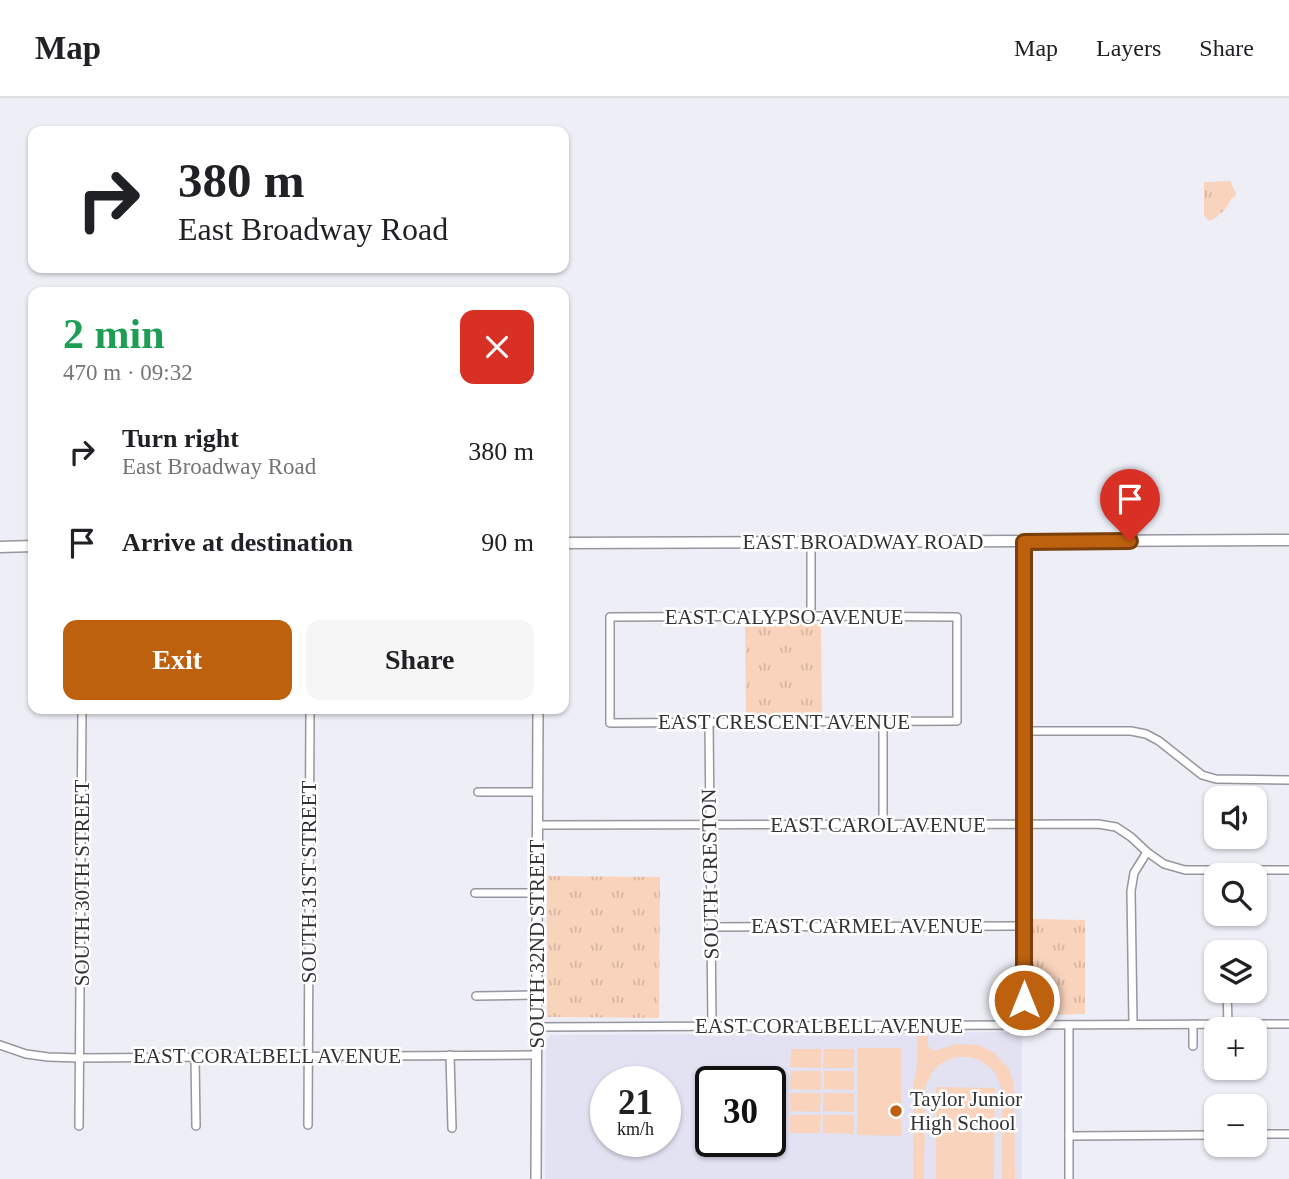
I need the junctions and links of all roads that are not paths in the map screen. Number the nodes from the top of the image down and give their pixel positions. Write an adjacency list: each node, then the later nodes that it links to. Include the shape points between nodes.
1 (1289, 540): 3 (main road, EAST BROADWAY ROAD)
2 (811, 542): 3 (main road, EAST BROADWAY ROAD); 4 (main road, EAST BROADWAY ROAD); 7 (street)
3 (1024, 542): 15 (street)
4 (569, 543)
5 (0, 547): 6 (main road)
6 (28, 547)
7 (811, 616): 12 (street, EAST CALYPSO AVENUE, via 957,617); 13 (street, EAST CALYPSO AVENUE, via 610,617)
8 (82, 714): 46 (street, SOUTH 30TH STREET)
9 (310, 714): 45 (street, SOUTH 31ST STREET)
10 (538, 714): 18 (street, SOUTH 32ND STREET)
11 (883, 721): 12 (street, EAST CRESCENT AVENUE); 14 (street, EAST CRESCENT AVENUE); 22 (street)
12 (957, 721)
13 (610, 723): 14 (street, EAST CRESCENT AVENUE)
14 (709, 723): 21 (street, SOUTH CRESTON)
15 (1023, 731): 16 (street, via 1131,731 1159,741 1202,775); 19 (street)
16 (1289, 780)
17 (478, 792): 18 (street)
18 (538, 792): 20 (street, SOUTH 32ND STREET)
19 (1024, 824): 22 (street, EAST CAROL AVENUE); 23 (street, EAST CAROL AVENUE, via 1116,827); 27 (street)
20 (537, 825): 21 (street, EAST CAROL AVENUE); 26 (street, SOUTH 32ND STREET)
21 (710, 825): 22 (street, EAST CAROL AVENUE); 28 (street, SOUTH CRESTON)
22 (883, 825)
23 (1147, 852): 24 (street, EAST CAROL AVENUE, via 1164,864 1185,870); 31 (street, via 1134,873 1131,891)
24 (1289, 870)
25 (475, 893): 26 (street)
26 (537, 893): 29 (street, SOUTH 32ND STREET)
27 (1024, 926): 28 (street, EAST CARMEL AVENUE); 36 (street)
28 (710, 927): 38 (street, SOUTH CRESTON)
29 (537, 995): 30 (street); 39 (street, SOUTH 32ND STREET)
30 (476, 996)
31 (1133, 1024): 32 (street, EAST CORALBELL AVENUE); 37 (street, EAST CORALBELL AVENUE)
32 (1193, 1024): 33 (street, EAST CORALBELL AVENUE); 41 (street)
33 (1204, 1024)
34 (1267, 1024): 35 (street, EAST CORALBELL AVENUE)
35 (1289, 1024)
36 (1024, 1025): 37 (street, EAST CORALBELL AVENUE); 38 (street, EAST CORALBELL AVENUE)
37 (1069, 1025): 54 (street)
38 (712, 1026): 39 (street, EAST CORALBELL AVENUE)
39 (537, 1027): 43 (street, SOUTH 32ND STREET)
40 (0, 1045): 46 (street, EAST CORALBELL AVENUE, via 26,1054)
41 (1193, 1046)
42 (450, 1055): 43 (street, EAST CORALBELL AVENUE); 45 (street, EAST CORALBELL AVENUE); 50 (street)
43 (537, 1055): 55 (street, SOUTH 32ND STREET)
44 (195, 1056): 45 (street, EAST CORALBELL AVENUE); 46 (street, EAST CORALBELL AVENUE); 49 (street)
45 (308, 1056): 47 (street, SOUTH 31ST STREET)
46 (80, 1058): 48 (street, SOUTH 30TH STREET)
47 (308, 1125)
48 (79, 1126)
49 (196, 1126)
50 (452, 1128)
51 (1289, 1134): 53 (street)
52 (1204, 1135): 54 (street)
53 (1267, 1135)
54 (1069, 1136): 56 (street)
55 (536, 1179)
56 (1069, 1179)

